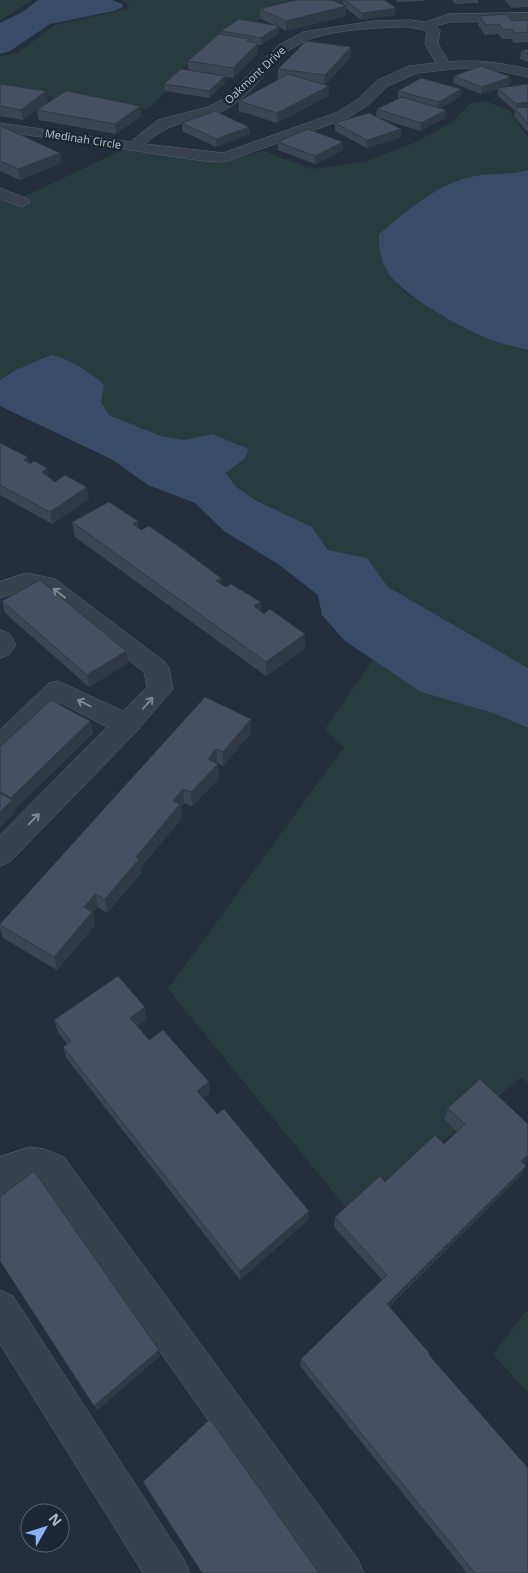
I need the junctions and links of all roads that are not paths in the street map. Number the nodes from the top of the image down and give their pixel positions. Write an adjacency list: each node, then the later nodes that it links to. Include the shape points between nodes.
1 (484, 7): 3 (street, via 446,9)
2 (528, 16): 3 (street)
3 (449, 18): 4 (street)
4 (428, 25): 5 (street, via 434,30 430,41 432,47); 8 (street, Oakmont Drive, via 382,24 295,39 230,101 209,111 161,124)
5 (444, 64): 6 (street, Medinah Circle, via 481,65); 8 (street, Medinah Circle, via 401,73 383,82 344,115 224,158)
6 (528, 73)
7 (0, 127): 8 (street, Medinah Circle)
8 (133, 147)
9 (0, 193): 10 (street)
10 (22, 202)
11 (0, 590): 14 (street, one-way to 11, via 160,689 156,668 48,584 27,581)
12 (0, 639): 13 (street, via 4,645)
13 (0, 649)
14 (127, 725): 15 (street, one-way to 15, via 58,690); 16 (street, one-way to 14)
15 (0, 746)
16 (0, 854)
17 (0, 1178): 20 (street, via 18,1165 42,1165 52,1169)
18 (0, 1309): 19 (street)
19 (168, 1573)
20 (342, 1573)

